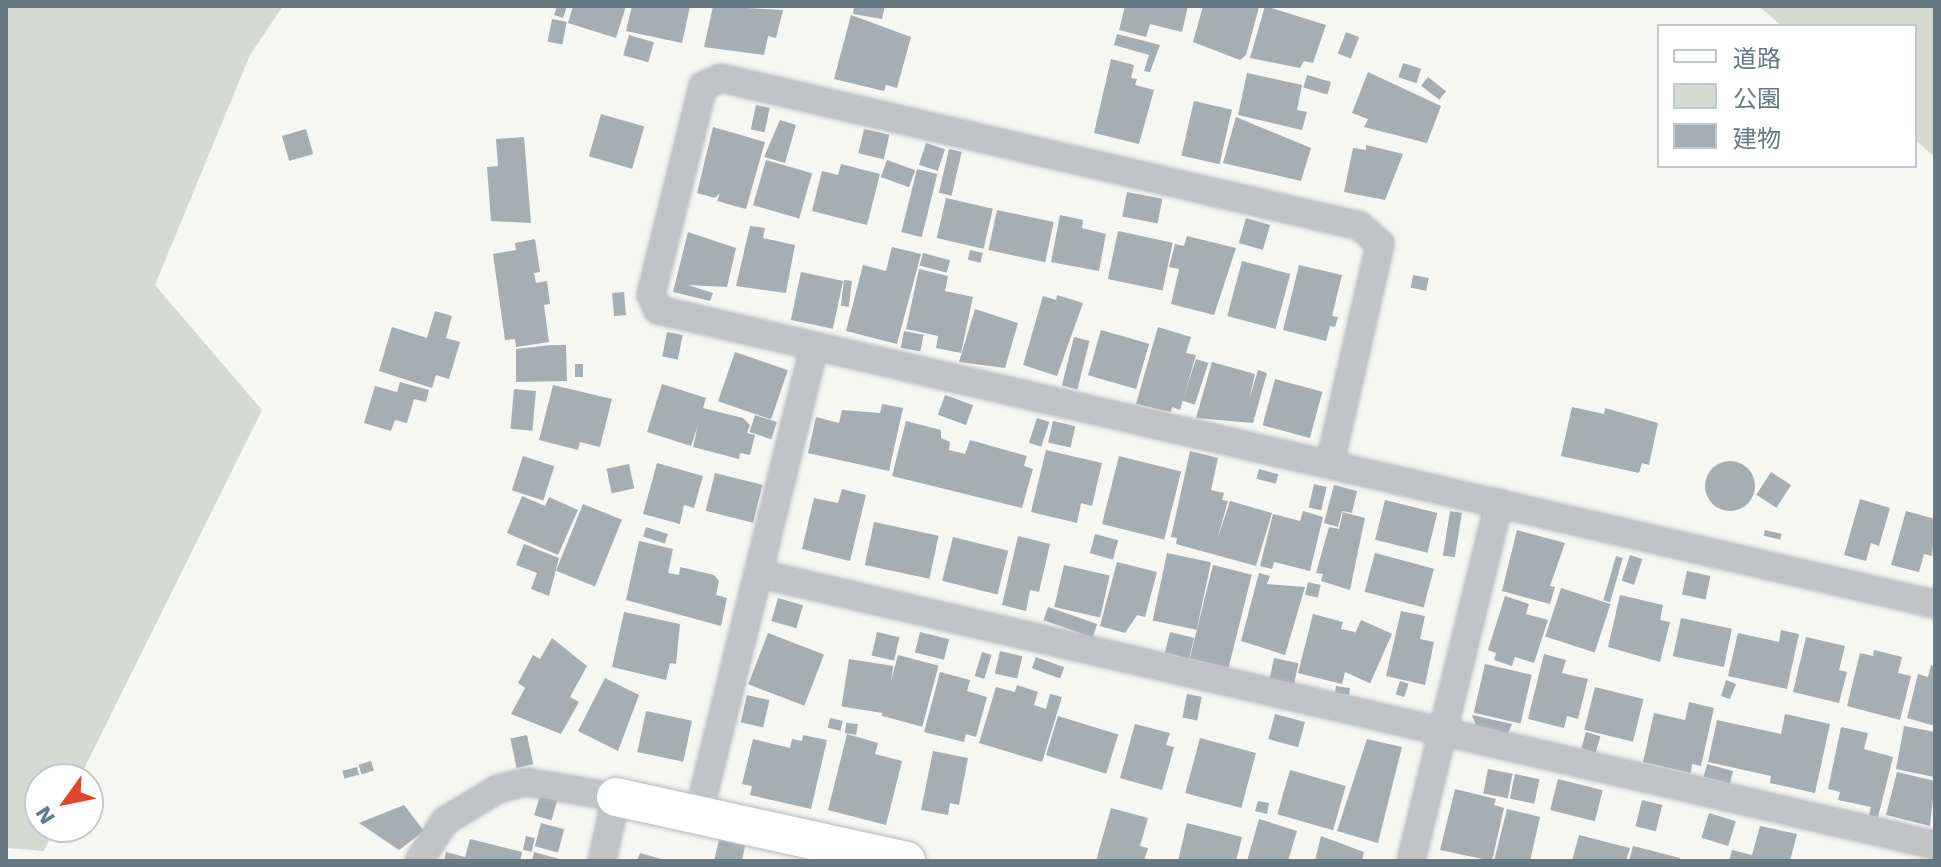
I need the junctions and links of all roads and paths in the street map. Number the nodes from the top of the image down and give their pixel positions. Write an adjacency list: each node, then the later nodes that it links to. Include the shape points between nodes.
1 (814, 347): 2 (street); 2 (street, via 658,310 651,295 703,86 721,78 1360,226 1380,244); 4 (street)
2 (1330, 463): 3 (street)
3 (1499, 503): 5 (street); 6 (street)
4 (760, 574): 6 (street); 8 (street)
5 (1935, 604)
6 (1439, 731): 9 (street); 13 (street)
7 (616, 797): 8 (street); 10 (street, via 526,782 498,789 445,821); 11 (street)
8 (699, 812): 12 (street)
9 (1935, 845)
10 (419, 861)
11 (602, 861)
12 (906, 861)
13 (1411, 861)

